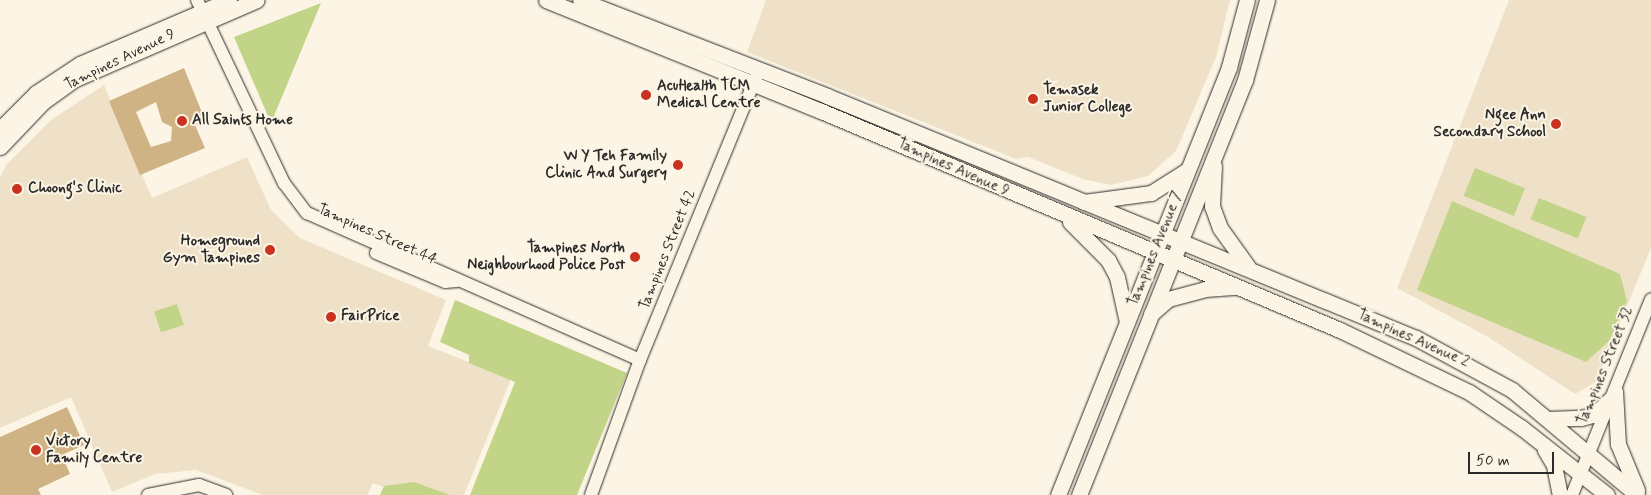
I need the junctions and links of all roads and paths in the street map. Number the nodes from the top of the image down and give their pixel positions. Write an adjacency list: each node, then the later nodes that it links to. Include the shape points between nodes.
1 (229, 0): 7 (main road, Tampines Avenue 9)
2 (257, 0): 7 (main road, Tampines Avenue 9)
3 (546, 0): 9 (main road, Tampines Avenue 9)
4 (580, 0): 8 (main road, Tampines Avenue 9)
5 (1247, 0): 13 (main road, Tampines Avenue 7, via 1229,67)
6 (1267, 0): 12 (main road, Tampines Avenue 7, via 1245,80)
7 (202, 11): 10 (main road, Tampines Avenue 9, via 65,72 36,93); 11 (main road, Tampines Avenue 9, via 75,79 43,102); 25 (street, Tampines Street 44, via 268,153 266,162 276,186 304,221 445,282 457,281)
8 (759, 70): 9 (street); 14 (main road, Tampines Avenue 9)
9 (753, 85): 15 (main road, Tampines Avenue 9); 25 (street, Tampines Street 42)
10 (0, 129)
11 (0, 147)
12 (1215, 150): 17 (main road, Tampines Avenue 7); 20 (main road, via 1212,206 1220,228)
13 (1189, 169): 14 (main road, via 1170,185 1151,193); 16 (main road, Tampines Avenue 7)
14 (1082, 202): 16 (main road, Tampines Avenue 9)
15 (1064, 216): 18 (main road, Tampines Avenue 9); 24 (main road, via 1108,260 1117,278)
16 (1161, 232): 17 (main road, Tampines Avenue 2); 18 (main road, Tampines Avenue 7)
17 (1179, 238): 19 (main road, Tampines Avenue 7); 20 (main road, Tampines Avenue 2)
18 (1154, 250): 19 (main road, Tampines Avenue 2); 24 (main road, Tampines Avenue 7)
19 (1171, 257): 21 (main road, Tampines Avenue 2); 23 (main road, Tampines Avenue 7)
20 (1249, 268): 27 (main road, Tampines Avenue 2, via 1479,369)
21 (1237, 287): 23 (main road, via 1205,289 1168,299); 29 (main road, Tampines Avenue 2, via 1340,330 1469,392)
22 (1651, 299): 26 (street, Tampines Street 32)
23 (1147, 317): 37 (main road, Tampines Avenue 7)
24 (1128, 322): 36 (main road, Tampines Avenue 7)
25 (640, 360): 28 (street, Tampines Street 42)
26 (1613, 395): 27 (main road, via 1587,417); 30 (street, Tampines Street 32); 41 (main road, via 1618,444)
27 (1548, 418): 30 (main road, Tampines Avenue 2)
28 (615, 429): 34 (street, Tampines Street 42); 35 (street, Tampines Street 42)
29 (1541, 443): 31 (main road, Tampines Avenue 2); 38 (main road, via 1554,465)
30 (1588, 452): 31 (street, Tampines Street 32); 41 (main road, Tampines Avenue 2)
31 (1580, 474): 39 (street, Tampines Street 32); 40 (main road, Tampines Avenue 2)
32 (148, 495): 33 (street, via 198,485)
33 (226, 495)
34 (586, 495)
35 (591, 495)
36 (1058, 495)
37 (1079, 495)
38 (1560, 495)
39 (1572, 495)
40 (1607, 495)
41 (1638, 495)

